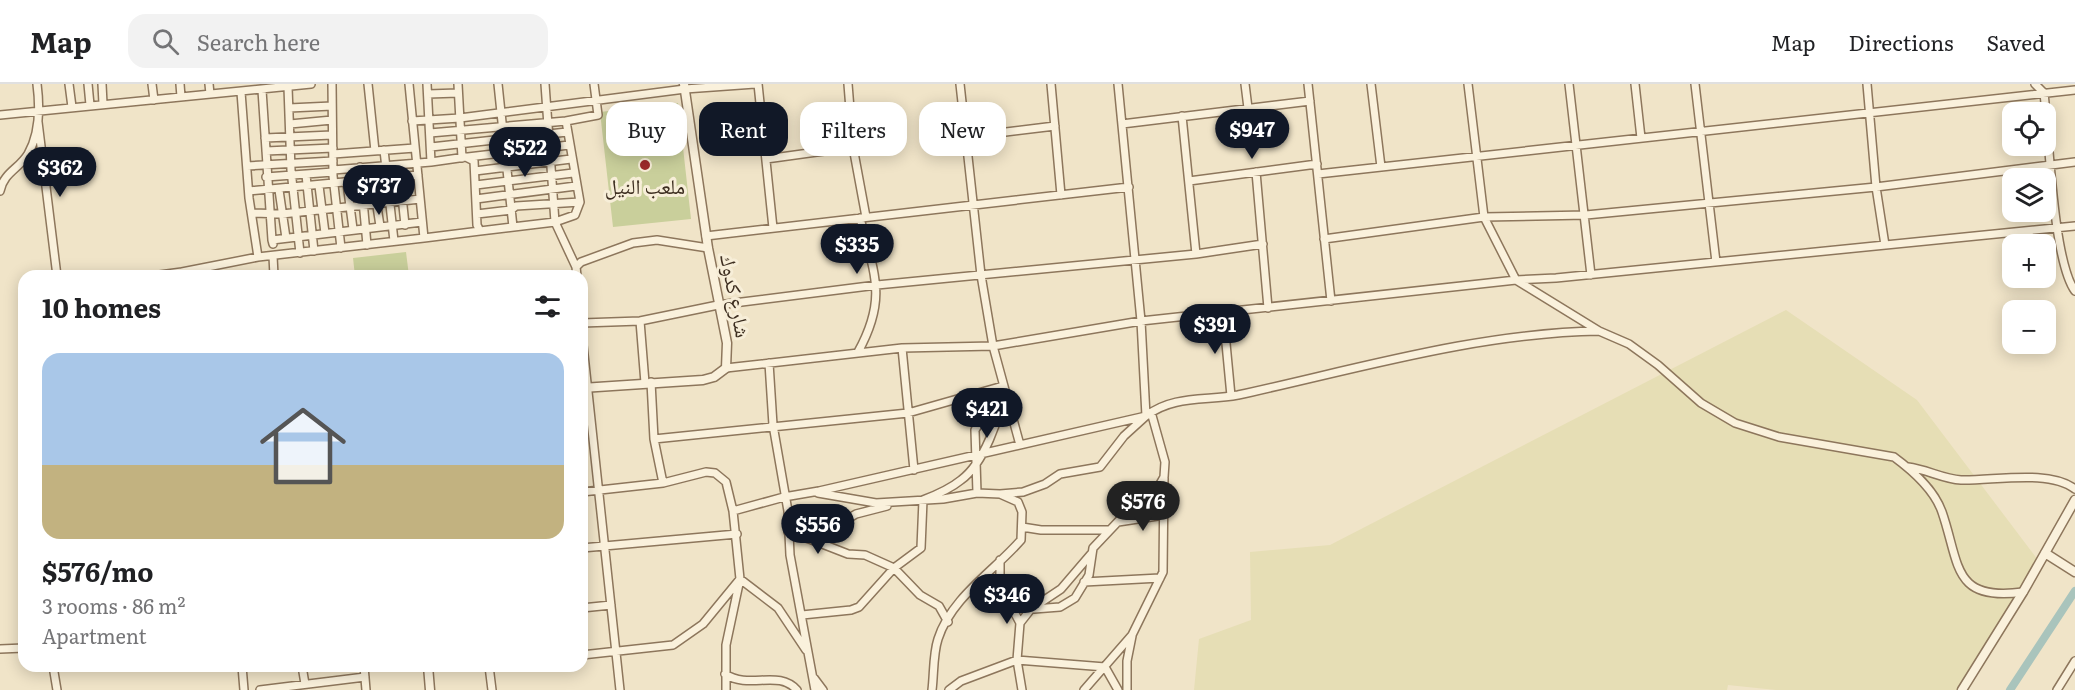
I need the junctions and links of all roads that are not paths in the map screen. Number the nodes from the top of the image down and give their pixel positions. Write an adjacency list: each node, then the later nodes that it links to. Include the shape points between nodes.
1 (37, 84): 54 (street)
2 (69, 84): 50 (street)
3 (88, 84): 48 (street)
4 (102, 84): 47 (street)
5 (152, 84): 42 (street)
6 (180, 84): 41 (street)
7 (209, 84): 39 (street)
8 (311, 84): 32 (street)
9 (332, 84): 49 (street)
10 (368, 84): 90 (street)
11 (409, 84): 61 (street)
12 (427, 84): 40 (street)
13 (458, 84): 37 (street)
14 (498, 84): 56 (street)
15 (545, 84): 52 (street)
16 (594, 84): 43 (street)
17 (757, 84): 33 (street); 99 (street)
18 (848, 84): 45 (street)
19 (960, 84): 46 (street)
20 (1051, 84): 69 (street)
21 (1119, 84): 66 (street)
22 (1245, 84): 53 (street)
23 (1308, 84): 44 (street)
24 (1371, 84): 111 (street)
25 (1468, 84): 96 (street)
26 (1569, 84): 83 (street)
27 (1635, 84): 79 (street)
28 (1695, 84): 70 (street)
29 (1867, 84): 55 (street)
30 (2035, 84): 38 (street)
31 (276, 86): 32 (street); 35 (street)
32 (288, 87): 51 (street)
33 (685, 87): 43 (street); 187 (street, شارع كدوك)
34 (237, 89): 35 (street); 39 (street); 109 (street)
35 (262, 90): 78 (street)
36 (2075, 90): 38 (street)
37 (458, 93): 40 (street); 59 (street)
38 (2044, 93): 55 (street); 108 (street)
39 (210, 94): 41 (street)
40 (428, 94): 62 (street)
41 (181, 97): 42 (street)
42 (154, 100): 47 (street)
43 (596, 101): 52 (street); 63 (street, via 598,115)
44 (1310, 101): 53 (street); 105 (street)
45 (849, 102)
46 (962, 102)
47 (103, 104): 48 (street)
48 (90, 105): 50 (street)
49 (332, 106): 51 (street); 60 (street)
50 (72, 107): 54 (street)
51 (289, 108): 67 (street)
52 (547, 108): 56 (street); 65 (street)
53 (1248, 108): 58 (street)
54 (41, 110): 57 (street); 64 (street)
55 (1870, 111): 70 (street); 137 (street)
56 (501, 114): 59 (street); 68 (street)
57 (0, 115)
58 (1182, 116): 66 (street); 128 (street)
59 (460, 118): 62 (street); 71 (street)
60 (332, 120): 67 (street); 75 (street)
61 (412, 121): 62 (street); 86 (street)
62 (429, 121): 74 (street)
63 (566, 121): 65 (street); 72 (street)
64 (38, 122): 126 (street, via 28,154); 205 (street)
65 (548, 122): 68 (street); 76 (street)
66 (1122, 123): 136 (street)
67 (290, 124): 77 (street)
68 (502, 126): 71 (street); 80 (street)
69 (1055, 126): 73 (street); 145 (street)
70 (1701, 130): 79 (street); 151 (street)
71 (460, 131): 74 (street); 81 (street)
72 (567, 132): 76 (street); 82 (street)
73 (1006, 132)
74 (430, 133): 84 (street)
75 (332, 135): 77 (street); 93 (street)
76 (549, 136): 80 (street); 85 (street)
77 (290, 137): 78 (street); 87 (street)
78 (265, 138): 89 (street)
79 (1641, 138): 83 (street)
80 (504, 140): 81 (street); 91 (street)
81 (461, 145): 84 (street); 97 (street)
82 (569, 145): 85 (street); 98 (street)
83 (1576, 146): 96 (street); 166 (street)
84 (431, 147): 101 (street)
85 (549, 147): 91 (street); 102 (street)
86 (415, 148): 88 (street); 100 (street)
87 (291, 150): 89 (street); 93 (street); 104 (street)
88 (384, 150): 90 (street); 107 (street)
89 (266, 151): 106 (street)
90 (375, 151): 93 (street)
91 (505, 153): 97 (street); 112 (street)
92 (800, 154): 99 (street)
93 (333, 155): 104 (street); 113 (street)
94 (855, 156): 168 (street, via 867,217)
95 (968, 156): 154 (street)
96 (1475, 156): 111 (street); 167 (street)
97 (464, 158): 101 (street); 114 (street, via 474,161)
98 (571, 159): 102 (street); 116 (street)
99 (766, 159): 180 (street)
100 (416, 162): 101 (street); 107 (street); 119 (street)
101 (431, 162)
102 (551, 162): 112 (street); 123 (street)
103 (2075, 162): 108 (street)
104 (291, 163): 106 (street); 121 (street)
105 (1317, 164): 115 (street); 117 (street)
106 (266, 165): 109 (street); 120 (street)
107 (386, 165): 110 (street); 124 (street)
108 (2052, 165): 137 (street); 178 (street)
109 (247, 166): 143 (street)
110 (360, 167): 113 (street); 127 (street)
111 (1381, 167): 117 (street)
112 (507, 168): 114 (street); 129 (street)
113 (333, 171): 118 (street); 131 (street)
114 (475, 171): 132 (street)
115 (1256, 172): 128 (street); 192 (street)
116 (573, 173): 123 (street); 134 (street)
117 (1318, 174): 190 (street)
118 (306, 175): 121 (street); 135 (street)
119 (418, 175): 122 (street); 146 (street)
120 (267, 177): 121 (street); 139 (street)
121 (292, 177): 138 (street)
122 (400, 177): 124 (street); 148 (street)
123 (552, 177): 129 (street); 141 (street)
124 (387, 178): 125 (street); 149 (street)
125 (374, 180): 127 (street); 152 (street)
126 (1, 181): 142 (street)
127 (360, 181): 130 (street); 155 (street)
128 (1189, 181): 199 (street)
129 (508, 182): 132 (street); 144 (street)
130 (347, 183): 131 (street); 156 (street)
131 (334, 184): 133 (street); 157 (street)
132 (476, 185): 147 (street)
133 (319, 186): 135 (street); 158 (street)
134 (576, 186): 141 (street); 150 (street)
135 (307, 187): 138 (street); 160 (street)
136 (1129, 187): 145 (street); 202 (street)
137 (1876, 187): 151 (street); 194 (street)
138 (294, 189): 140 (street); 161 (street)
139 (267, 190): 140 (street); 143 (street); 163 (street)
140 (279, 190): 164 (street)
141 (553, 190): 144 (street); 153 (street)
142 (0, 191)
143 (249, 191): 162 (street)
144 (509, 193): 147 (street); 159 (street)
145 (1061, 195): 154 (street)
146 (420, 199): 148 (street); 169 (street)
147 (476, 199): 165 (street)
148 (404, 201): 149 (street); 172 (street)
149 (390, 202): 152 (street); 171 (street)
150 (580, 202): 153 (street); 170 (street, via 575,215)
151 (1710, 203): 166 (street); 203 (street)
152 (376, 204): 155 (street); 175 (street)
153 (554, 204): 159 (street, via 516,206); 170 (street)
154 (975, 204): 168 (street); 209 (street)
155 (363, 205): 156 (street); 179 (street)
156 (350, 206): 157 (street); 181 (street)
157 (336, 208): 158 (street); 182 (street)
158 (322, 210): 160 (street); 184 (street)
159 (511, 210): 165 (street); 177 (street)
160 (310, 211): 161 (street); 185 (street)
161 (296, 212): 164 (street); 186 (street)
162 (252, 213): 163 (street); 173 (street)
163 (270, 213): 164 (street); 174 (street)
164 (282, 213): 188 (street)
165 (477, 214): 183 (street)
166 (1586, 215): 167 (street); 210 (street)
167 (1484, 217): 190 (street); 211 (street)
168 (860, 219): 180 (street); 212 (street)
169 (422, 222): 172 (street); 189 (street)
170 (555, 222): 177 (street); 204 (street)
171 (392, 225): 172 (street); 175 (street); 191 (street)
172 (405, 225)
173 (253, 226): 174 (street); 201 (street)
174 (270, 226): 188 (street, via 273,242)
175 (380, 226): 179 (street)
176 (2075, 226): 178 (street)
177 (513, 227): 183 (street)
178 (2057, 227): 194 (street); 213 (street)
179 (366, 228): 181 (street); 193 (street)
180 (773, 228): 187 (street)
181 (353, 229): 182 (street)
182 (339, 231): 184 (street); 195 (street)
183 (480, 231): 189 (street)
184 (325, 233): 185 (street)
185 (312, 234): 186 (street); 197 (street)
186 (298, 235): 188 (street); 198 (street)
187 (706, 236): 196 (street, شارع كدوك)
188 (286, 238)
189 (424, 238): 191 (street)
190 (1324, 238): 214 (street)
191 (394, 242): 193 (street)
192 (1263, 244): 199 (street); 216 (street)
193 (367, 245): 195 (street)
194 (1885, 245): 203 (street)
195 (341, 248): 197 (street)
196 (708, 248): 204 (street, via 657,240 633,243); 215 (street, شارع كدوك)
197 (314, 251): 198 (street)
198 (300, 253): 200 (street)
199 (1196, 254): 202 (street)
200 (273, 256): 201 (street); 207 (street)
201 (258, 257): 206 (street)
202 (1135, 260): 209 (street); 219 (street)
203 (1716, 262): 210 (street)
204 (576, 267): 208 (street)
205 (56, 270)
206 (200, 270)
207 (274, 270)
208 (576, 270)
209 (981, 275): 212 (street); 222 (street)
210 (1591, 275): 211 (street)
211 (1516, 280): 214 (street); 221 (street)
212 (877, 285): 215 (street); 224 (street, via 877,306)
213 (2075, 291)
214 (1331, 301): 216 (street)
215 (718, 305): 218 (street); 226 (street, شارع كدوك, via 727,343)
216 (1268, 308): 217 (street)
217 (1223, 312): 219 (street); 230 (street)
218 (640, 321): 220 (street); 227 (street)
219 (1141, 321): 222 (street); 233 (street)
220 (588, 323)
221 (1599, 331): 230 (street, via 1556,331 1490,340); 238 (street, via 1629,344 1701,404 1736,423 1779,437 1894,458)
222 (993, 346): 223 (street); 228 (street)
223 (902, 348): 224 (street); 232 (street)
224 (858, 352): 225 (street)
225 (769, 363): 226 (street); 234 (street)
226 (726, 368): 227 (street, شارع كدوك, via 703,380)
227 (648, 383): 229 (street, شارع كدوك); 235 (street)
228 (1003, 386): 232 (street); 236 (street); 237 (street, via 995,428); 237 (street, via 975,430)
229 (588, 387)
230 (1231, 396): 233 (street, via 1174,402 1158,406)
231 (588, 409): 243 (street)
232 (908, 412): 234 (street); 239 (street)
233 (1149, 414): 236 (street); 240 (street, via 1165,462); 247 (street, via 1124,436 1100,467 1060,474 1023,492)
234 (773, 426): 235 (street); 248 (street)
235 (654, 439): 241 (street)
236 (1020, 445): 237 (street)
237 (976, 458): 239 (street); 246 (street); 249 (street, via 963,479)
238 (1907, 467): 242 (street, via 1961,480 2025,478 2065,483); 271 (street, via 1932,493 1942,512 1950,546 1970,585 1984,594)
239 (914, 470): 245 (street)
240 (1164, 477): 253 (street); 254 (street, via 1156,491)
241 (663, 483): 243 (street); 252 (street, via 715,473 726,482)
242 (2075, 489)
243 (599, 490): 244 (street); 260 (street)
244 (588, 491)
245 (816, 492): 248 (street); 251 (street, via 876,503)
246 (977, 493): 247 (street); 249 (street)
247 (1000, 494): 255 (street, via 1018,502)
248 (784, 497): 252 (street); 257 (street)
249 (923, 500): 251 (street); 265 (street, via 921,548)
250 (2075, 500): 263 (street)
251 (904, 502): 259 (street, via 856,514)
252 (733, 511): 258 (street)
253 (1164, 515): 254 (street); 267 (street)
254 (1116, 523): 256 (street)
255 (1022, 526): 256 (street, via 1041,530); 264 (street, via 1021,540)
256 (1109, 530): 262 (street)
257 (788, 532): 259 (street); 276 (street)
258 (737, 534): 260 (street); 268 (street)
259 (812, 540): 265 (street)
260 (606, 546): 261 (street); 272 (street)
261 (588, 548)
262 (1092, 553): 269 (street); 275 (street, via 1061,589)
263 (2045, 553): 266 (street); 271 (street)
264 (1000, 560): 270 (street); 273 (street, via 999,585)
265 (894, 568): 276 (street, via 859,607); 277 (street, via 920,595 939,606)
266 (2072, 571)
267 (1160, 578): 269 (street); 279 (street)
268 (741, 579): 282 (street, via 703,624 685,638 673,645); 284 (street, via 778,608); 294 (street, via 726,645)
269 (1084, 582): 275 (street, via 1075,598 1060,607)
270 (973, 589): 273 (street, via 999,597); 277 (street)
271 (2023, 592): 315 (street)
272 (611, 605): 274 (street); 282 (street)
273 (1010, 606): 275 (street); 278 (street)
274 (588, 607)
275 (1031, 609): 278 (street)
276 (802, 615): 284 (street)
277 (948, 622): 309 (street, via 938,640)
278 (1020, 623): 285 (street)
279 (1132, 635): 287 (street); 314 (street)
280 (18, 648): 281 (street)
281 (0, 650)
282 (616, 652): 283 (street); 304 (street)
283 (588, 654)
284 (809, 657): 295 (street)
285 (1017, 660): 287 (street); 310 (street, via 961,681); 311 (street)
286 (2075, 661): 316 (street)
287 (1105, 667): 312 (street); 313 (street)
288 (54, 672): 298 (street)
289 (242, 672): 299 (street)
290 (303, 672): 297 (street)
291 (365, 672): 296 (street)
292 (428, 672): 302 (street)
293 (490, 672): 303 (street)
294 (725, 674): 305 (street); 306 (street, via 743,682 781,680)
295 (812, 676): 307 (street); 308 (street)
296 (365, 677): 297 (street); 301 (street)
297 (304, 684): 300 (street)
298 (57, 690)
299 (244, 690)
300 (260, 690)
301 (366, 690)
302 (430, 690)
303 (492, 690)
304 (620, 690)
305 (726, 690)
306 (797, 690)
307 (815, 690)
308 (823, 690)
309 (932, 690)
310 (949, 690)
311 (1022, 690)
312 (1084, 690)
313 (1118, 690)
314 (1127, 690)
315 (1962, 690)
316 (2057, 690)

